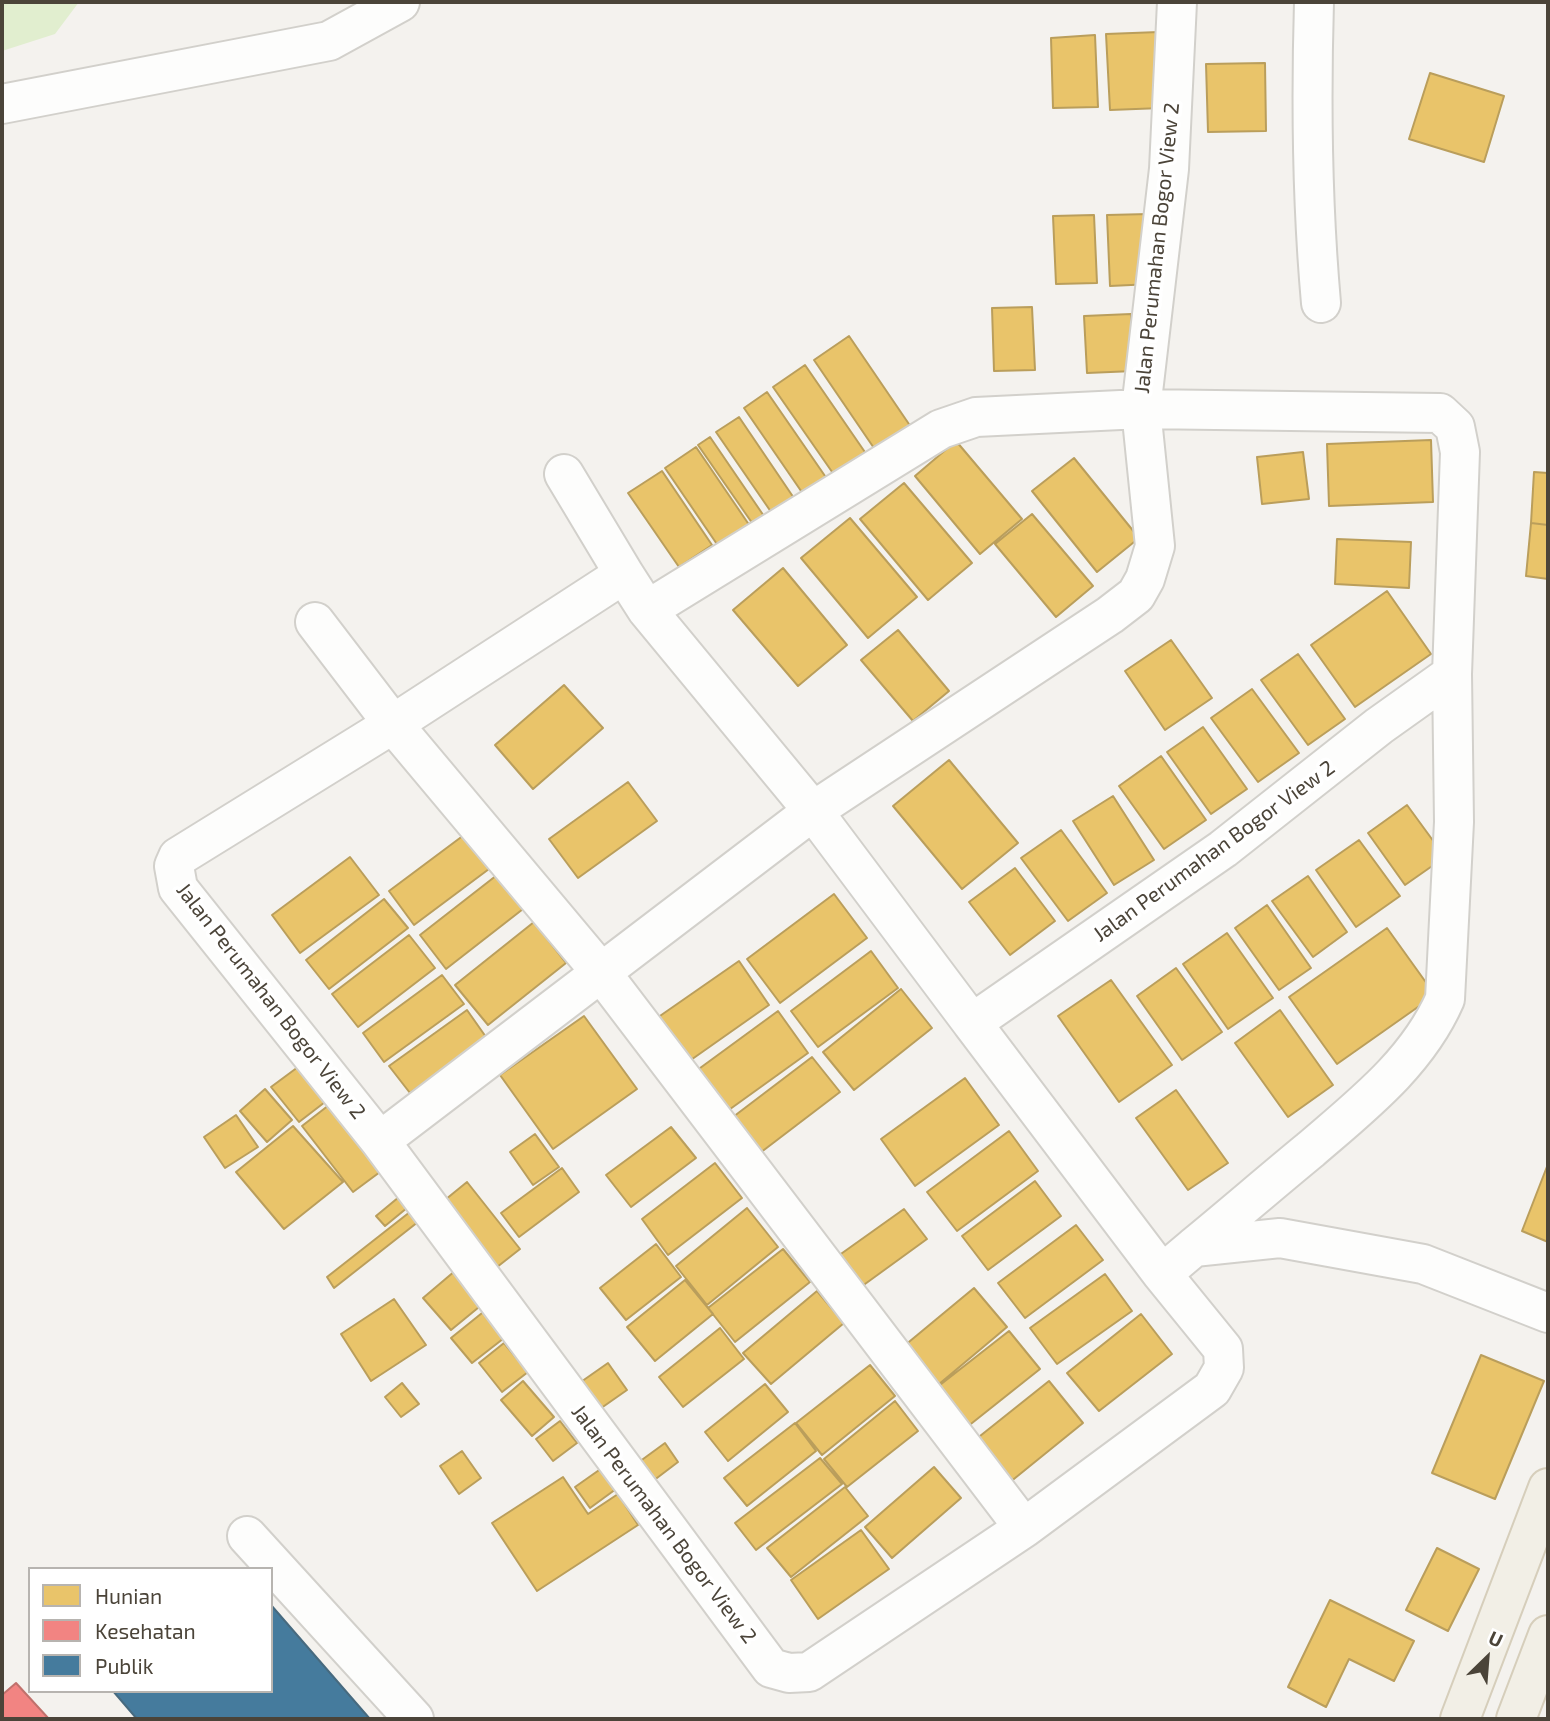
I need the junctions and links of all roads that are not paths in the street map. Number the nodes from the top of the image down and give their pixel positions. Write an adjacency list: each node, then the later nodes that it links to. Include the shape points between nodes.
1 (400, 2): 4 (street, via 329,41)
2 (1177, 2): 6 (street, Jalan Perumahan Bogor View 2, via 1169,169)
3 (1314, 2): 5 (street, via 1313,170)
4 (2, 104)
5 (1321, 303)
6 (1141, 409): 9 (street, Jalan Perumahan Bogor View 2, via 976,417 941,429); 11 (street, Jalan Perumahan Bogor View 2, via 1440,413 1455,427 1460,452); 13 (street, Jalan Perumahan Bogor View 2, via 1155,545 1136,595)
7 (564, 474): 8 (street)
8 (624, 574): 9 (street, Jalan Perumahan Bogor View 2); 12 (street, Jalan Perumahan Bogor View 2)
9 (647, 610): 13 (street, Jalan Perumahan Bogor View 2)
10 (315, 622): 12 (street)
11 (1452, 674): 15 (street, Jalan Perumahan Bogor View 2, via 1223,849); 17 (street, Jalan Perumahan Bogor View 2, via 1453,836 1445,999 1406,1061 1371,1097)
12 (393, 724): 14 (street); 16 (street, Jalan Perumahan Bogor View 2, via 178,857 174,866 178,888)
13 (813, 811): 14 (street, Jalan Perumahan Bogor View 2); 15 (street, Jalan Perumahan Bogor View 2)
14 (600, 971): 16 (street, Jalan Perumahan Bogor View 2); 21 (street)
15 (972, 1023): 18 (street, Jalan Perumahan Bogor View 2)
16 (380, 1141): 21 (street, Jalan Perumahan Bogor View 2, via 771,1668 809,1672)
17 (1194, 1247): 18 (street, Jalan Perumahan Bogor View 2); 19 (street, via 1280,1238 1423,1264)
18 (1162, 1274): 21 (street, Jalan Perumahan Bogor View 2, via 1223,1349 1224,1368 1212,1389)
19 (1532, 1306)
20 (1548, 1488): 25 (main road)
21 (1024, 1528)
22 (247, 1536): 24 (street)
23 (1548, 1635): 26 (main road)
24 (414, 1719)
25 (1460, 1719)
26 (1516, 1719)

